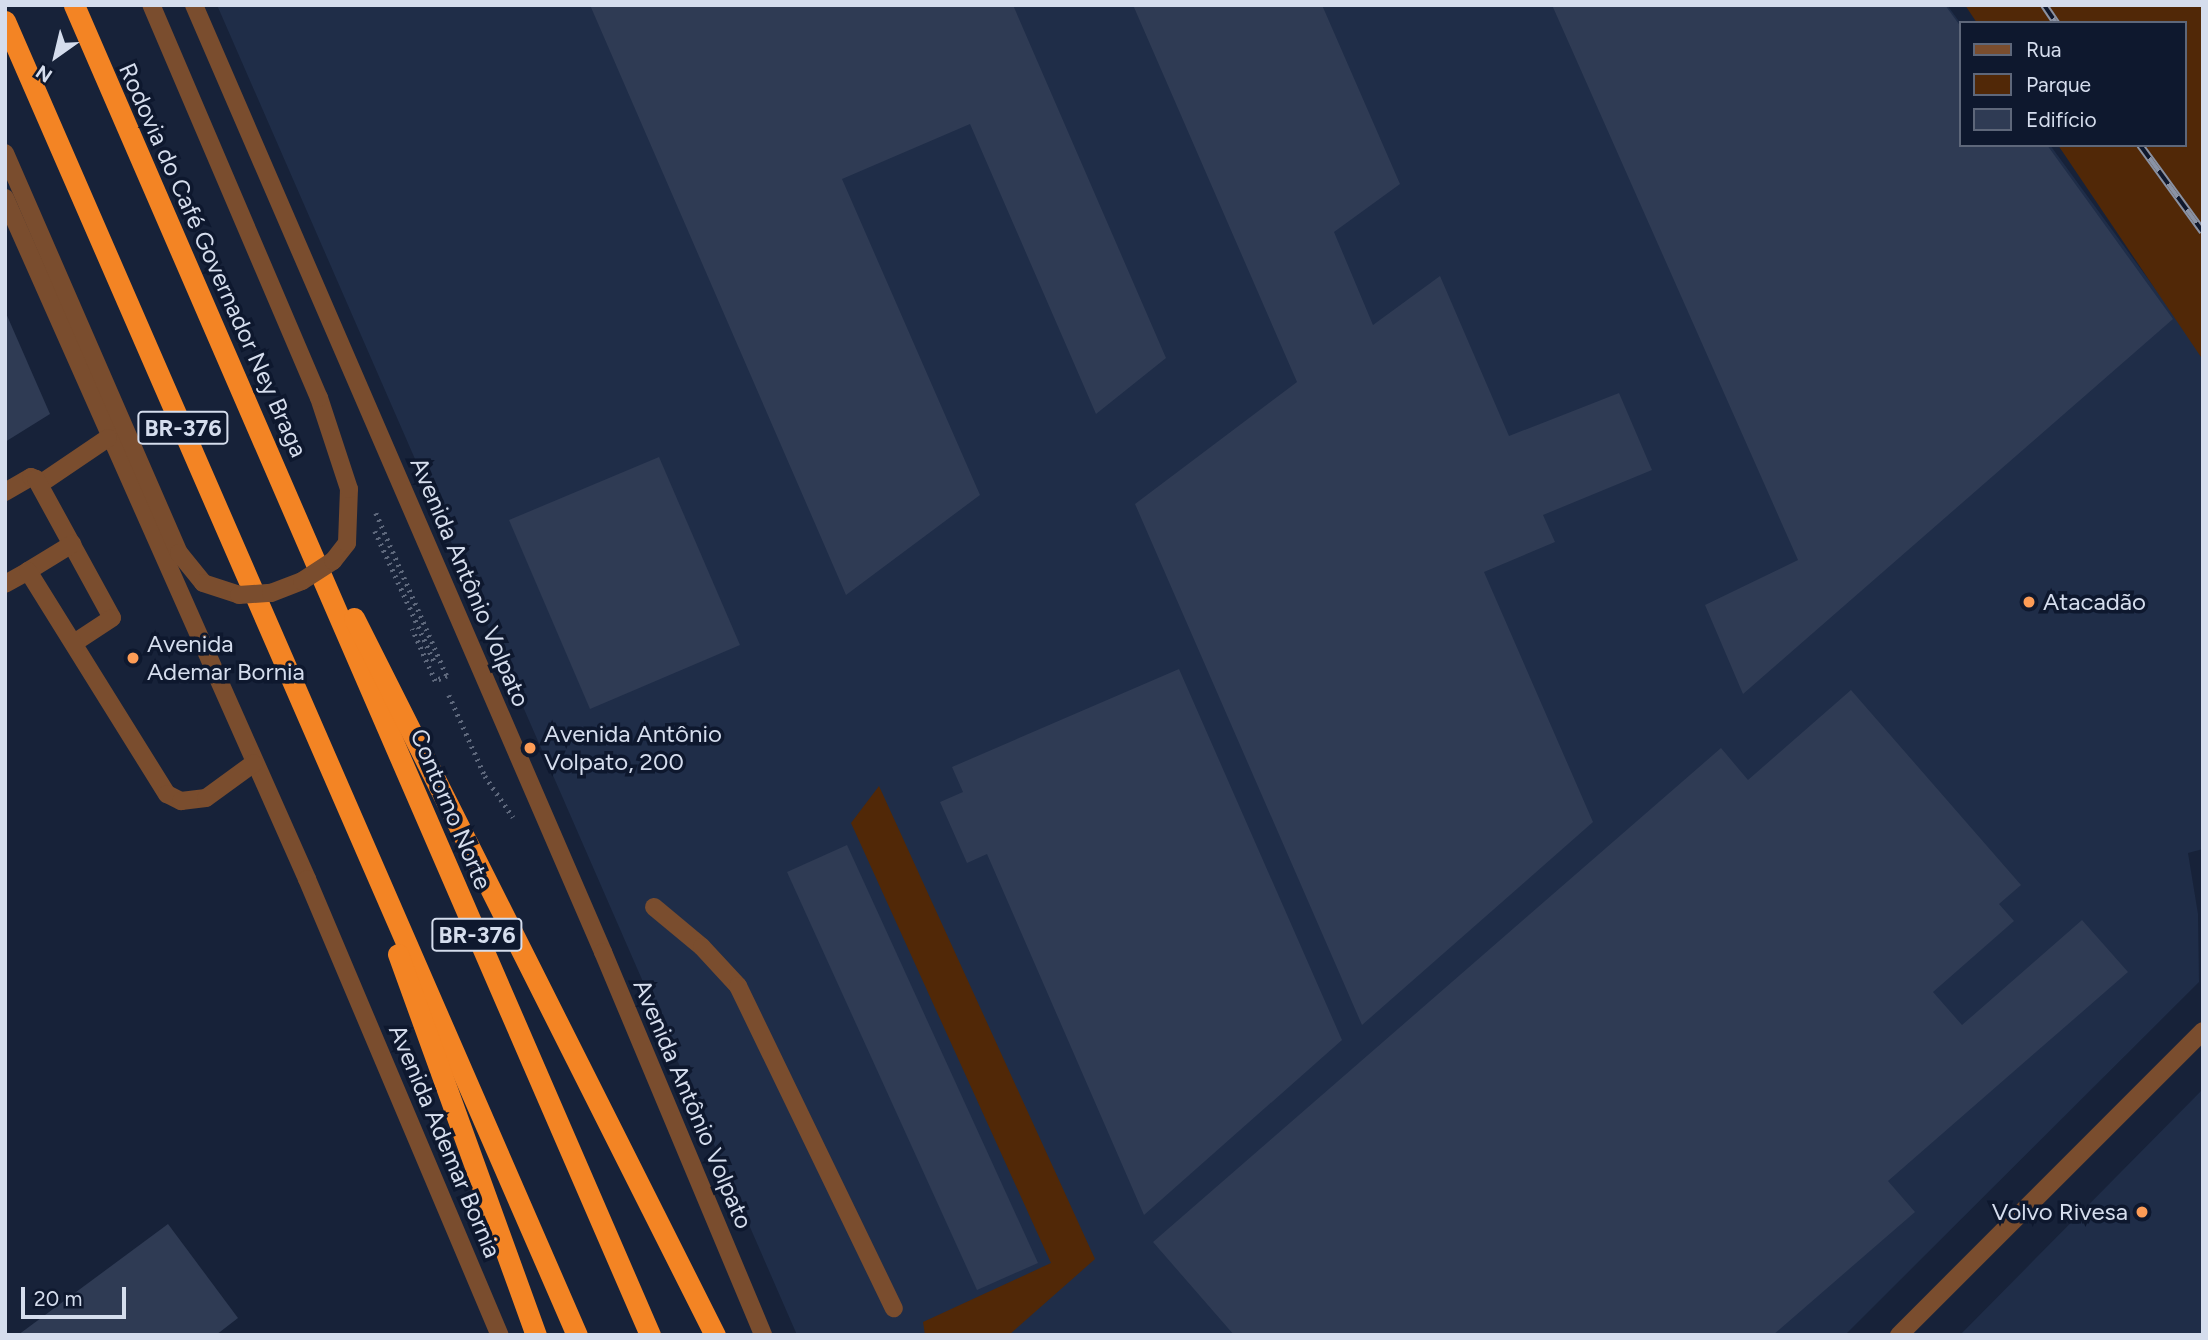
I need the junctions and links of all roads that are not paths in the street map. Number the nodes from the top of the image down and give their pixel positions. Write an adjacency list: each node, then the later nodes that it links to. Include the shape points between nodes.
1 (74, 5): 10 (highway, Rodovia do Café Governador Ney Braga / BR-376)
2 (150, 5): 5 (street, bridge, via 319,398 349,489 347,543 333,561 302,581 271,593 239,596 203,583 179,553)
3 (194, 5): 25 (street, Avenida Antônio Volpato, via 603,952)
4 (5, 21): 16 (highway, BR-376)
5 (5, 153)
6 (5, 198): 7 (street, Avenida Ademar Bornia)
7 (108, 438): 8 (street); 15 (street, Avenida Ademar Bornia)
8 (40, 484): 9 (street, via 31,477); 11 (street)
9 (5, 492)
10 (304, 535): 23 (highway, Contorno Norte / BR-376); 24 (highway, via 339,588)
11 (72, 544): 12 (street); 14 (street, via 112,618)
12 (28, 571): 13 (street); 14 (street)
13 (5, 584)
14 (74, 643): 15 (street, via 167,794 181,801 206,798)
15 (254, 763): 20 (street, Avenida Ademar Bornia)
16 (360, 835): 21 (highway, via 455,1122); 22 (highway, BR-376)
17 (654, 907): 19 (street, via 702,947 738,986)
18 (2203, 1031): 26 (street)
19 (894, 1308)
20 (500, 1335)
21 (536, 1335)
22 (577, 1335)
23 (650, 1335)
24 (715, 1335)
25 (763, 1335)
26 (1899, 1335)

